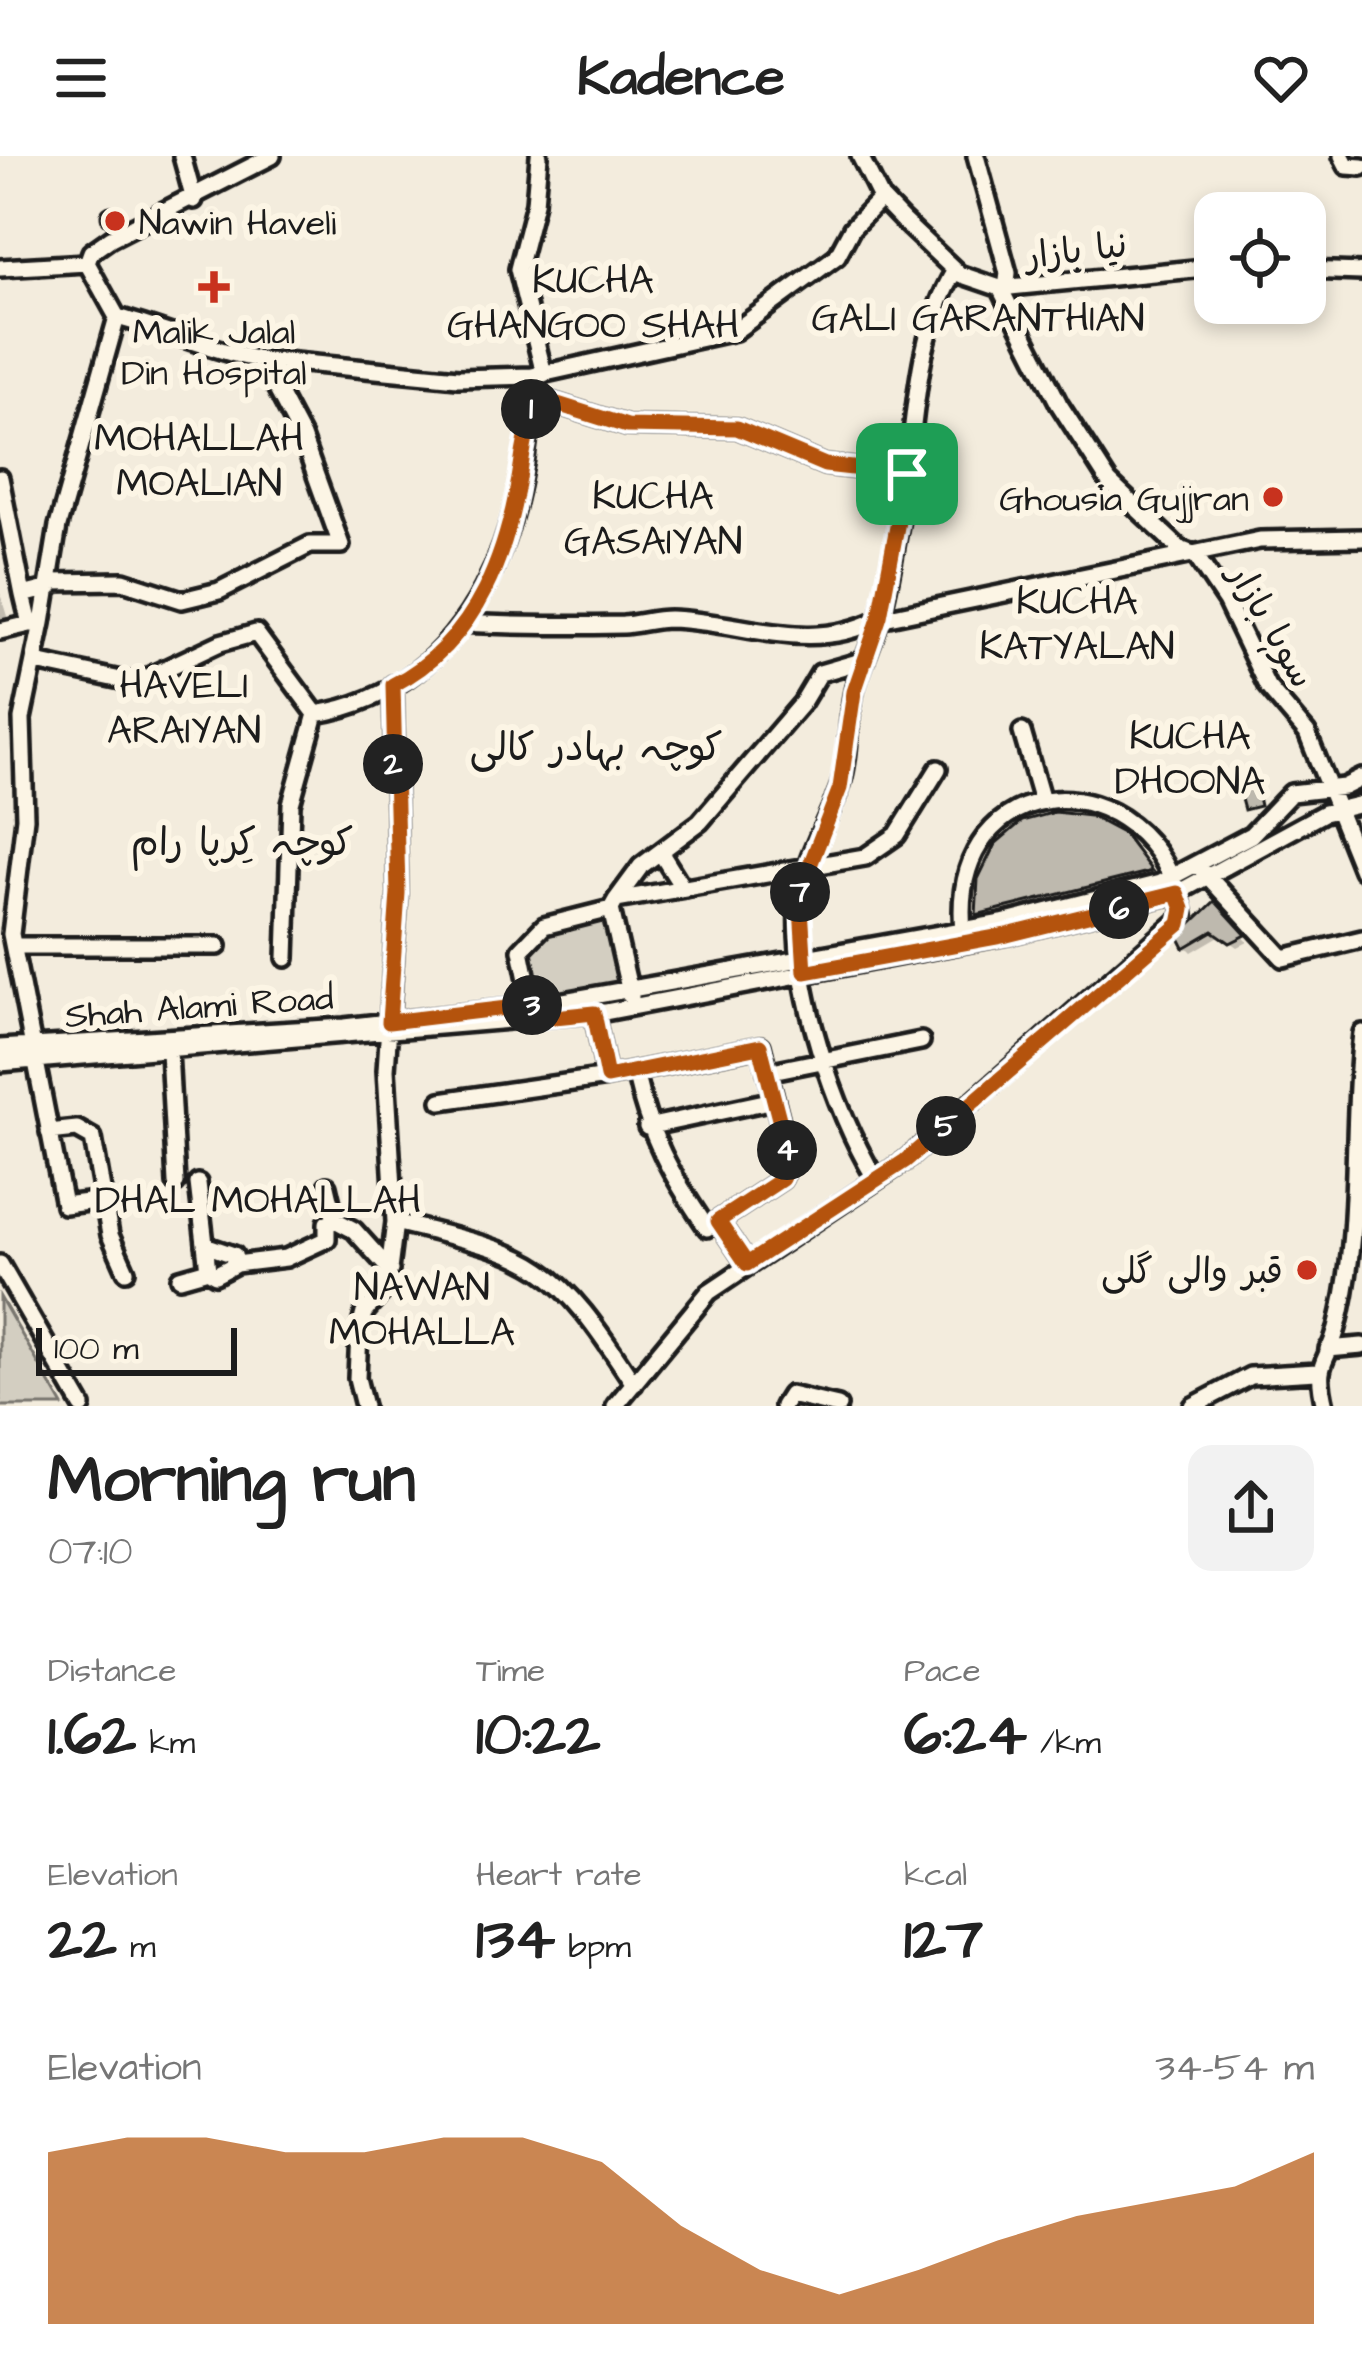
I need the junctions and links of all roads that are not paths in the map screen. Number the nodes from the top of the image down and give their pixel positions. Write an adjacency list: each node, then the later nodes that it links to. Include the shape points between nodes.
1 (182, 156): 9 (street)
2 (272, 156): 9 (street)
3 (538, 156): 19 (street, via 518,268)
4 (860, 156): 8 (street, نیا بازار)
5 (976, 156): 16 (street, سوہا بازار, via 1008,273)
6 (1342, 156): 7 (street, via 1347,166)
7 (1362, 167)
8 (881, 198): 13 (street, نیا بازار); 19 (street, via 837,256 748,326)
9 (194, 200): 10 (street, via 111,238)
10 (87, 263): 11 (street); 17 (street)
11 (0, 268)
12 (1194, 269): 16 (street, نیا بازار)
13 (955, 270): 16 (street, نیا بازار); 21 (street, via 922,346)
14 (1326, 271): 15 (street)
15 (1362, 272)
16 (1003, 288): 24 (street, سوہا بازار, via 1108,482)
17 (117, 317): 18 (street); 25 (street, via 58,526)
18 (263, 363): 19 (street, via 458,378); 25 (street, via 302,437 341,545 310,545 218,592 182,600 123,581)
19 (538, 375): 20 (street)
20 (532, 396): 21 (street, via 627,426 737,428 825,465); 28 (street, via 510,534)
21 (907, 474): 27 (street)
22 (0, 478): 26 (street)
23 (1362, 538): 24 (street, via 1260,540)
24 (1196, 556): 27 (street); 38 (street, سوہا بازار)
25 (51, 585): 26 (street); 29 (street)
26 (23, 595): 29 (street)
27 (879, 620): 28 (street, via 807,639 664,619); 31 (street)
28 (464, 623): 33 (street, via 430,663)
29 (36, 624): 30 (street); 32 (street)
30 (0, 631)
31 (865, 660): 42 (street, via 820,673 802,704); 43 (street, via 840,788)
32 (36, 662): 34 (street, via 135,683 256,633); 51 (street, via 22,719)
33 (393, 685): 34 (street); 59 (street, via 398,893)
34 (316, 714): 53 (street, via 291,804)
35 (1022, 732): 39 (street)
36 (938, 769): 43 (street, via 882,849)
37 (1362, 778): 38 (street, Shah Alami Road)
38 (1333, 788): 41 (street, سوہا بازار); 45 (street, Shah Alami Road, via 1291,794)
39 (1042, 802): 46 (street, via 1069,798 1122,814 1144,830); 49 (street, via 1016,812 976,849 960,902)
40 (1362, 804): 41 (street, Shah Alami Road)
41 (1339, 808): 44 (street, سوہا بازار); 45 (street, Shah Alami Road)
42 (662, 856): 47 (street); 48 (street, via 640,866)
43 (806, 869): 47 (street); 54 (street, via 798,911)
44 (1362, 870)
45 (1203, 871): 46 (street, Shah Alami Road); 50 (street, via 1283,958)
46 (1174, 886): 49 (street, Shah Alami Road); 54 (street, Shah Alami Road, via 1007,935); 75 (street, via 1180,924 905,1161)
47 (682, 887): 48 (street)
48 (614, 905): 55 (street); 57 (street, via 544,926 521,950)
49 (963, 930): 54 (street, Shah Alami Road)
50 (1362, 939)
51 (16, 946): 52 (street); 64 (street)
52 (218, 946)
53 (286, 958)
54 (803, 965): 55 (street, Shah Alami Road); 56 (street, Shah Alami Road); 65 (street)
55 (630, 988): 56 (street); 57 (street, Shah Alami Road)
56 (633, 1006): 58 (street, Shah Alami Road)
57 (533, 1012): 58 (street, Shah Alami Road); 59 (street, Shah Alami Road)
58 (594, 1013): 69 (street)
59 (389, 1028): 63 (street, Shah Alami Road); 64 (street, Shah Alami Road); 82 (street)
60 (1362, 1033): 72 (street)
61 (921, 1041): 65 (street)
62 (0, 1048): 64 (street, Shah Alami Road)
63 (169, 1051): 64 (street, Shah Alami Road); 76 (street)
64 (36, 1053): 66 (street, Shah Alami Road); 74 (street)
65 (824, 1059): 68 (street); 75 (street, via 846,1129)
66 (0, 1063)
67 (635, 1072): 68 (street, via 760,1046); 69 (street); 73 (street)
68 (767, 1072): 70 (street)
69 (607, 1077): 71 (street)
70 (774, 1100): 73 (street); 81 (street, via 790,1161 782,1179)
71 (441, 1101)
72 (1360, 1105): 92 (street, via 1354,1231)
73 (647, 1127): 81 (street, via 707,1228)
74 (49, 1132): 79 (street, via 76,1129 93,1138); 79 (street, via 64,1205)
75 (875, 1178): 86 (street)
76 (176, 1183)
77 (198, 1183): 83 (street)
78 (327, 1186): 80 (street)
79 (103, 1200): 89 (street)
80 (335, 1220): 85 (street, via 327,1223 327,1239 297,1253); 88 (street)
81 (718, 1221): 86 (street)
82 (395, 1222): 88 (street); 94 (street, via 501,1248 550,1272)
83 (205, 1244): 85 (street, via 234,1255); 87 (street)
84 (0, 1264): 96 (street)
85 (236, 1264): 87 (street, via 215,1275)
86 (747, 1264): 94 (street, via 681,1321)
87 (208, 1270): 90 (street)
88 (390, 1270): 97 (street, via 359,1332)
89 (125, 1271)
90 (180, 1278)
91 (1362, 1346): 92 (street)
92 (1328, 1349): 93 (street)
93 (1317, 1372): 100 (street, via 1250,1376); 101 (street)
94 (634, 1384): 98 (street)
95 (841, 1405): 99 (street, via 790,1395)
96 (82, 1406)
97 (364, 1406)
98 (615, 1406)
99 (783, 1406)
100 (1192, 1406)
101 (1325, 1406)

